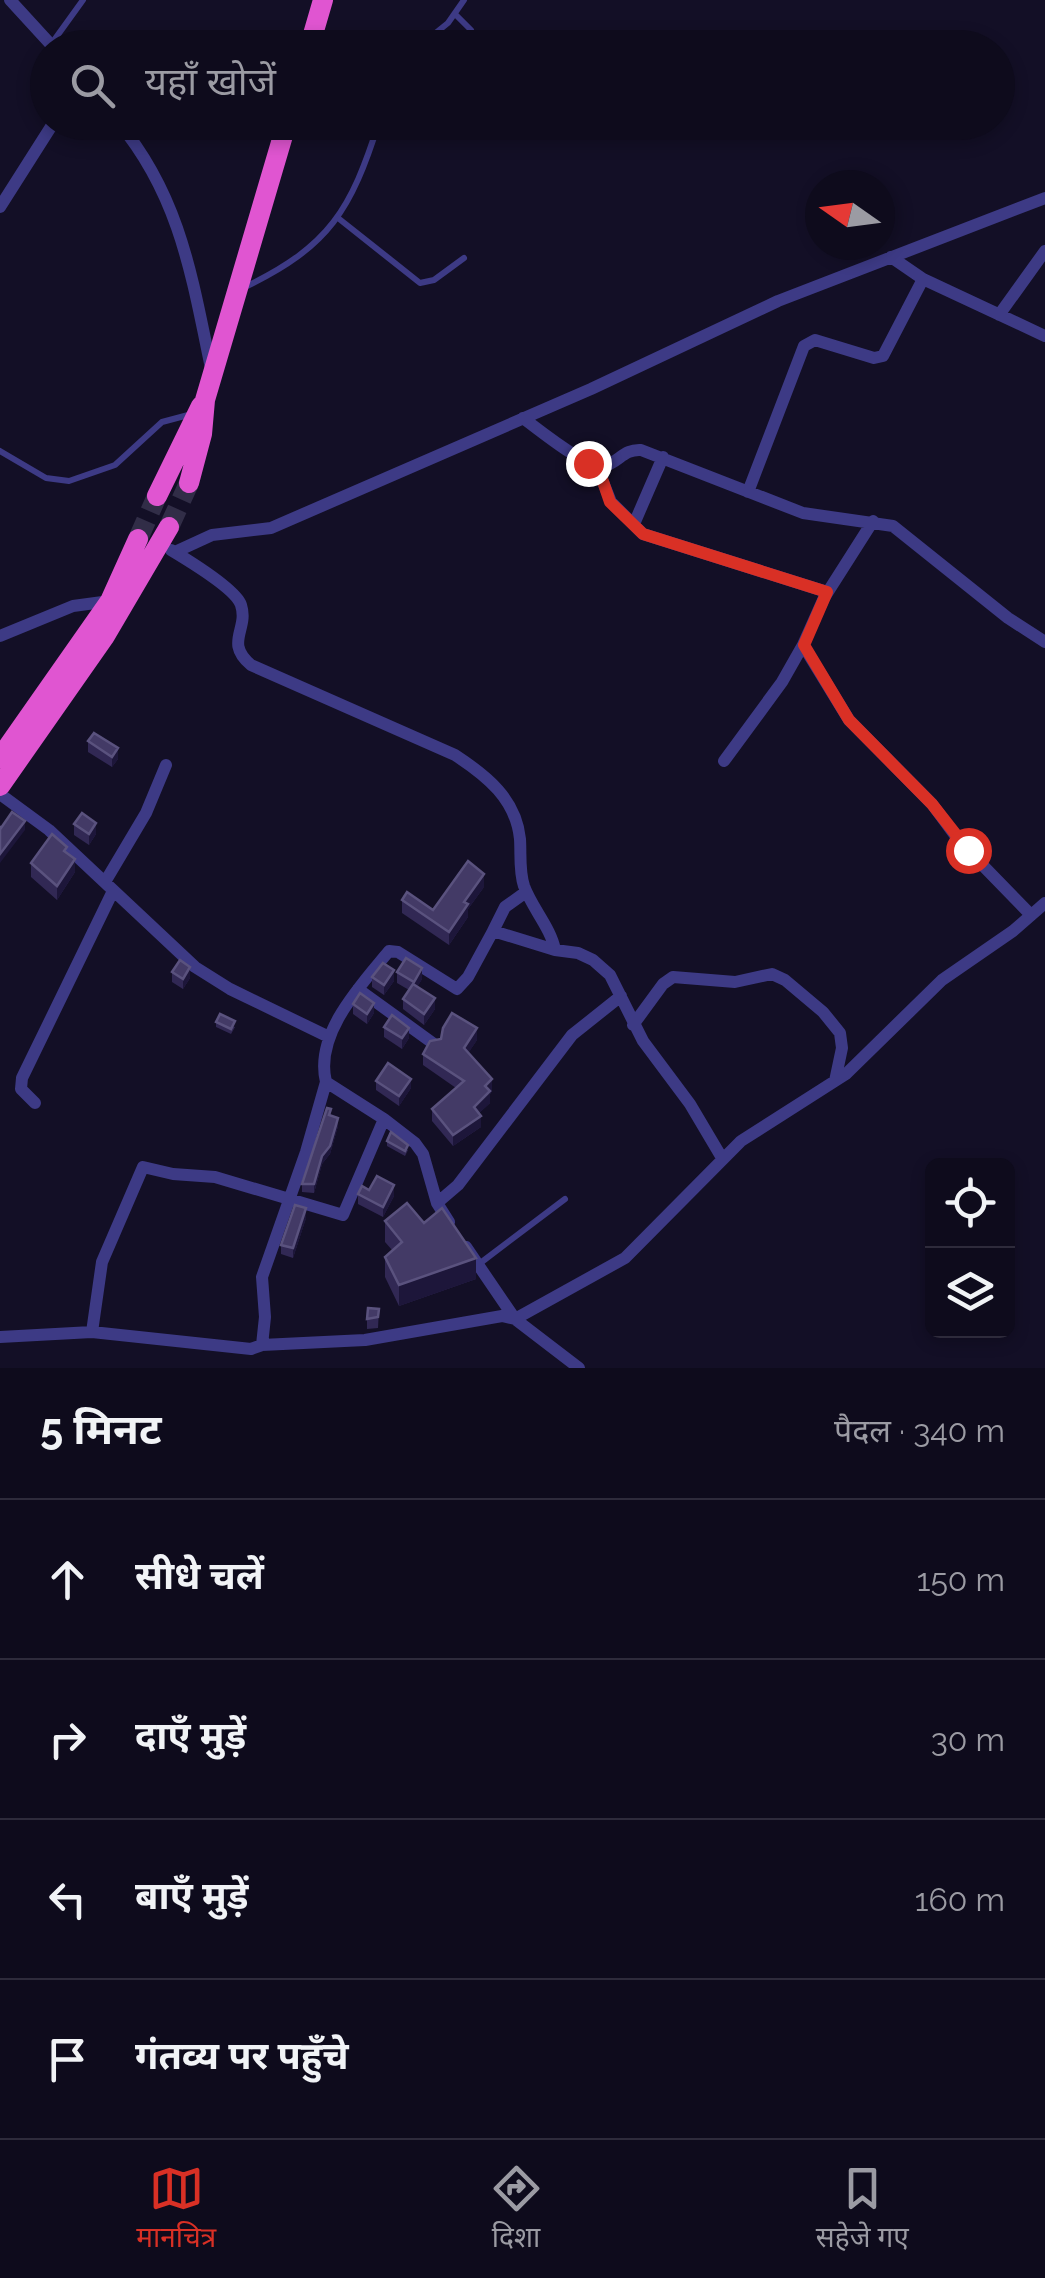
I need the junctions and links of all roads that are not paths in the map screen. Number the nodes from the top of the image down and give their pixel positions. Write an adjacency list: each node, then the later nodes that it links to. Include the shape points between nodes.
1 (10, 0): 6 (street)
2 (83, 0): 7 (lane)
3 (323, 0): 8 (highway)
4 (464, 0): 5 (lane)
5 (455, 14): 9 (lane); 10 (lane)
6 (37, 30)
7 (63, 30)
8 (314, 30)
9 (440, 30)
10 (471, 30)
11 (42, 140): 16 (street)
12 (131, 140): 27 (street, via 158,176 178,229)
13 (282, 140): 24 (highway)
14 (373, 140): 17 (lane)
15 (1045, 198): 19 (street)
16 (0, 206)
17 (338, 218): 20 (lane, via 420,283); 24 (lane, via 314,245)
18 (1045, 251): 25 (street)
19 (895, 255)
20 (464, 258)
21 (883, 260): 29 (street)
22 (895, 260): 23 (street)
23 (923, 279): 25 (street); 34 (street, via 883,356 815,340 804,346)
24 (239, 290): 27 (highway)
25 (999, 315): 26 (street)
26 (1045, 336)
27 (213, 376): 28 (highway)
28 (201, 409): 30 (lane, via 162,422 116,464 68,481 46,478); 33 (highway); 35 (highway)
29 (523, 418): 32 (street); 39 (street, via 272,528)
30 (0, 451)
31 (663, 456): 32 (street, via 629,450); 34 (street); 37 (street)
32 (598, 467): 37 (street, via 607,497)
33 (189, 483)
34 (748, 492): 36 (street, via 803,512)
35 (157, 496)
36 (873, 522): 40 (street); 43 (street, via 901,532)
37 (634, 524): 40 (street, via 648,537)
38 (138, 539): 41 (highway)
39 (168, 542): 48 (highway); 51 (street, via 237,597 238,646 252,665 455,755 490,781 513,810)
40 (827, 592): 44 (street)
41 (110, 601): 42 (street, via 73,606); 45 (highway)
42 (0, 636)
43 (1045, 642)
44 (804, 645): 46 (street); 53 (street, via 849,720)
45 (0, 758)
46 (724, 761)
47 (166, 764): 50 (street)
48 (0, 786)
49 (0, 794): 50 (street)
50 (109, 887): 59 (street, via 195,967); 63 (street, via 22,1078 21,1088)
51 (526, 892): 54 (street, via 505,906); 55 (street)
52 (1045, 903): 53 (street)
53 (1031, 915): 61 (street, via 942,980)
54 (494, 931): 55 (street); 56 (street, via 461,988 391,950)
55 (554, 950): 57 (street, via 593,960)
56 (358, 989): 59 (street); 60 (street)
57 (620, 996): 58 (street); 68 (street, via 576,1031 458,1185)
58 (633, 1025): 61 (street, via 673,977 735,982 772,974 840,1033); 65 (street)
59 (329, 1037): 62 (street)
60 (434, 1044)
61 (835, 1081): 65 (street)
62 (326, 1082): 64 (street); 66 (street)
63 (35, 1104)
64 (384, 1119): 66 (street, via 346,1214); 68 (street, via 420,1149)
65 (722, 1158): 70 (street, via 624,1258)
66 (289, 1199): 71 (street, via 215,1177 143,1166 102,1262); 73 (street, via 262,1277)
67 (565, 1199): 69 (lane)
68 (437, 1203): 69 (street)
69 (478, 1264): 70 (street)
70 (515, 1319): 73 (street, via 365,1340); 74 (street)
71 (92, 1332): 72 (street); 73 (street)
72 (0, 1337)
73 (262, 1345)
74 (578, 1368)

